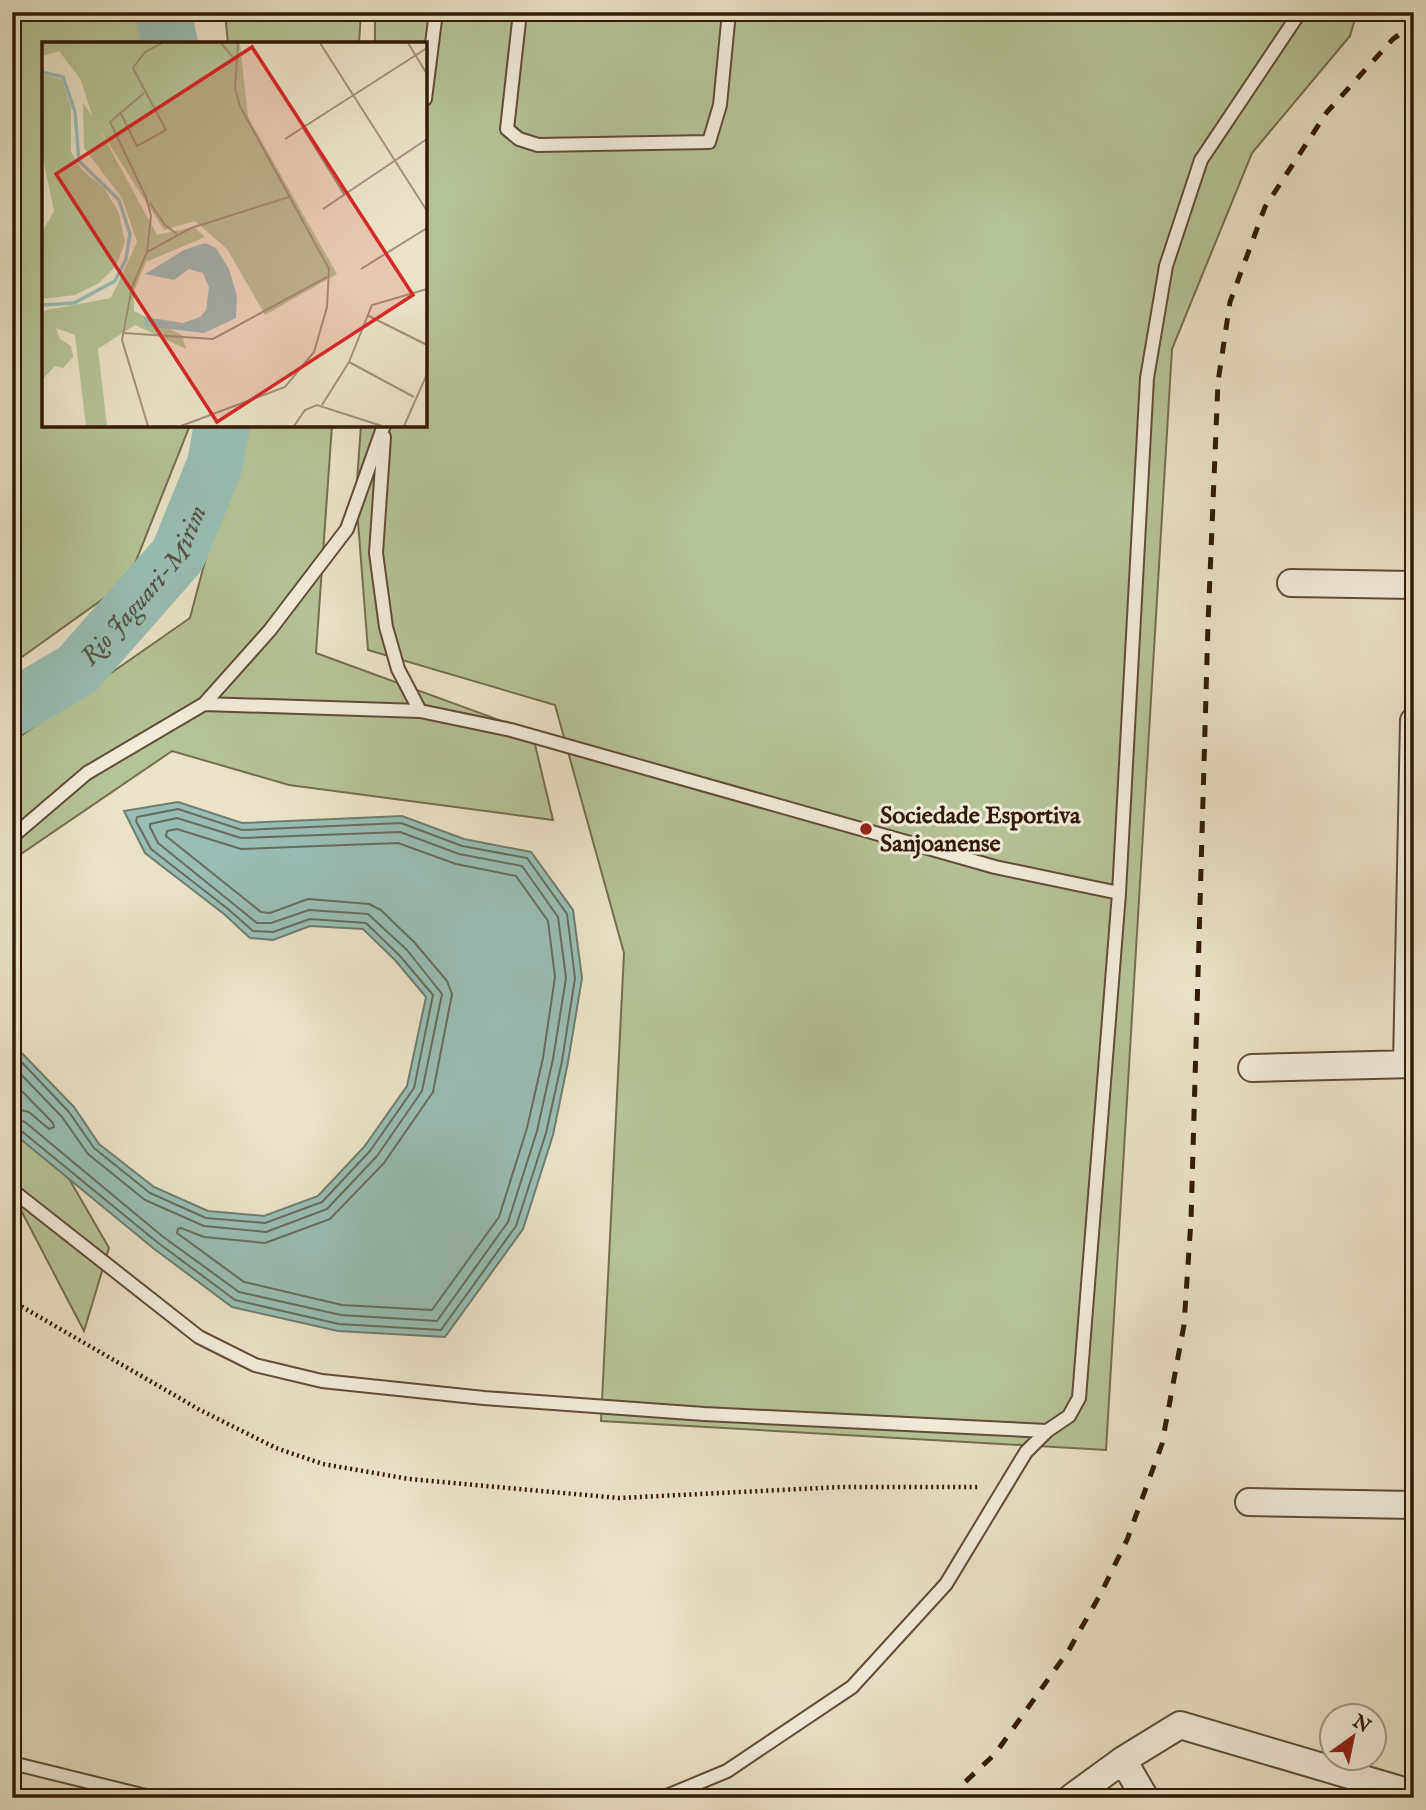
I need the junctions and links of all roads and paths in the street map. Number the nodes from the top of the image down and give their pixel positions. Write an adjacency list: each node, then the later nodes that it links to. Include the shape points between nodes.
1 (436, 12): 5 (lane)
2 (520, 12): 3 (lane, via 507,129 538,145 709,142 720,105)
3 (729, 12)
4 (1297, 14): 14 (lane, via 1201,160 1166,267 1147,378)
5 (427, 83)
6 (383, 427): 10 (lane, via 347,529 270,630)
7 (384, 427): 11 (lane, via 376,553 386,627 398,669)
8 (1291, 583): 9 (street)
9 (1414, 585)
10 (204, 704): 11 (lane); 13 (lane, via 87,773)
11 (420, 712): 14 (lane, via 511,730 995,867)
12 (1414, 720): 15 (street)
13 (12, 837)
14 (1119, 893): 19 (lane, via 1079,1398 1069,1416)
15 (1410, 1064): 16 (street)
16 (1252, 1068)
17 (12, 1190): 19 (lane, via 199,1336 255,1365 322,1381 704,1414)
18 (12, 1301): 20 (path, via 200,1410 276,1448 323,1464 409,1479 619,1498 841,1487)
19 (1047, 1431): 20 (lane)
20 (1002, 1487): 27 (lane, via 946,1584 852,1687 727,1771)
21 (1249, 1502): 22 (street)
22 (1414, 1505)
23 (1123, 1760): 25 (street, via 1180,1725); 28 (street); 29 (street)
24 (12, 1763): 26 (lane)
25 (1414, 1794)
26 (154, 1798)
27 (663, 1798)
28 (1071, 1798)
29 (1145, 1798)

